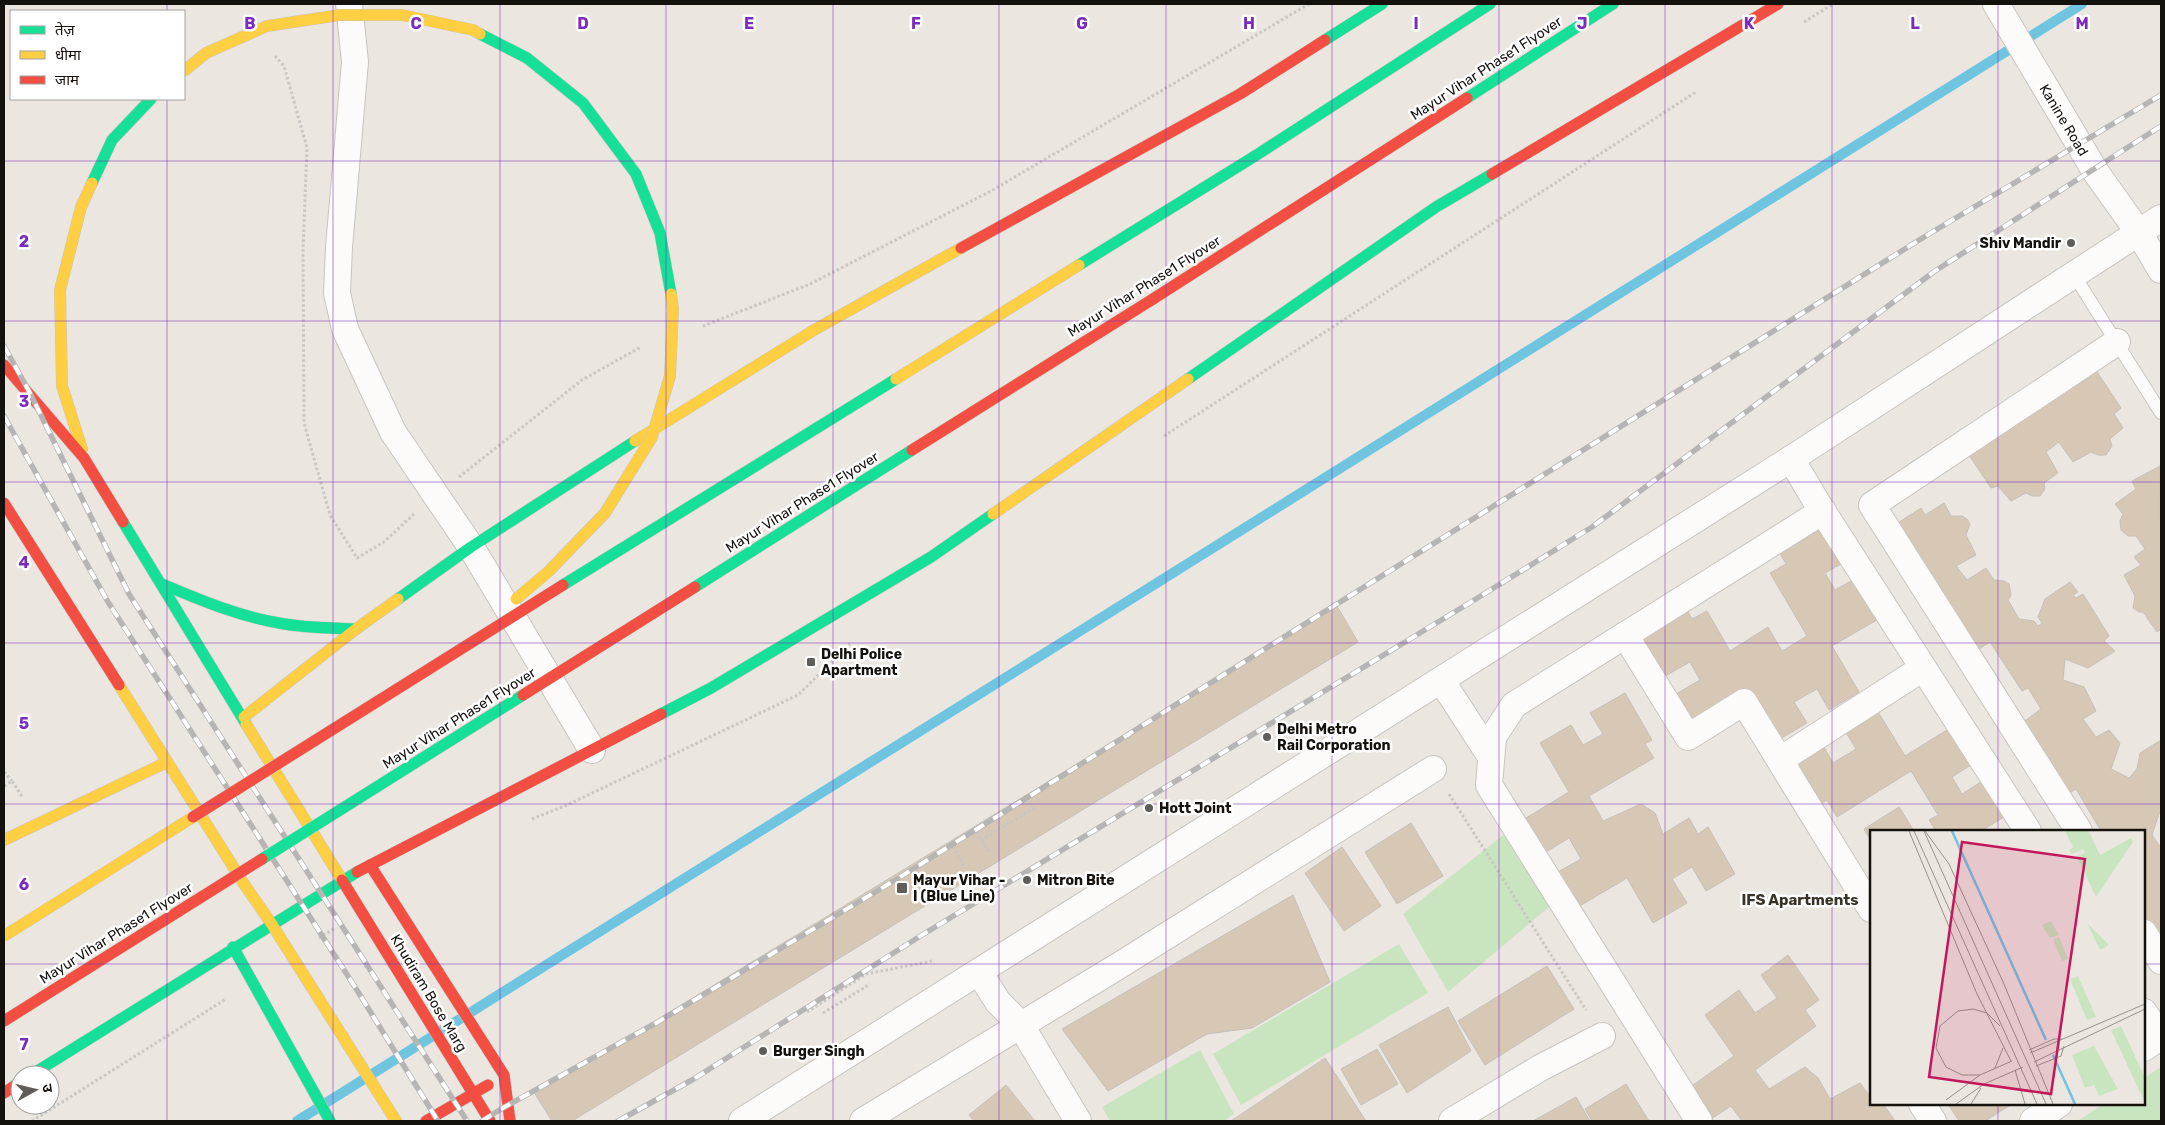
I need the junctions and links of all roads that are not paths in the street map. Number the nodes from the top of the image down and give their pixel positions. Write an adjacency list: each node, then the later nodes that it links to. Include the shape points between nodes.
1 (349, 4): 20 (street, via 355,62 338,293 345,329 393,432)
2 (1382, 4): 20 (main road, via 1240,94 814,330)
3 (1490, 4): 24 (main road, bridge, via 1255,156)
4 (1613, 4): 46 (main road, Mayur Vihar Phase1 Flyover, bridge, via 1153,299)
5 (1778, 4): 28 (main road, via 1436,207 931,557 711,688)
6 (1996, 4): 10 (street, Kanine Road, via 2095,171)
7 (185, 70): 24 (main road, bridge, via 206,53 267,26 340,15 402,15 473,30 527,58 583,104 636,174 660,233 673,308 670,376 652,437 606,513 548,571)
8 (150, 100): 16 (main road, via 112,140 81,207 60,290 62,386)
9 (2161, 218): 10 (street)
10 (2139, 232): 11 (street, Kanine Road); 12 (street)
11 (2161, 270)
12 (2074, 275): 13 (lane); 17 (street)
13 (2116, 342): 15 (lane); 34 (street, via 1872,506)
14 (4, 365): 16 (main road)
15 (2161, 413)
16 (84, 458): 21 (main road, Khudiram Bose Marg)
17 (1791, 459): 19 (street); 26 (street)
18 (5, 504): 31 (main road)
19 (1823, 511): 23 (street); 25 (street)
20 (471, 546): 22 (main road); 28 (street)
21 (162, 584): 22 (main road, via 214,606 268,622); 27 (main road, Khudiram Bose Marg)
22 (356, 629): 27 (main road)
23 (1625, 635): 29 (street, via 1514,705 1493,737); 30 (street, via 1688,737 1744,702)
24 (457, 652): 40 (main road, bridge)
25 (1923, 668): 30 (street); 33 (street)
26 (1441, 680): 29 (street); 44 (street)
27 (244, 717): 37 (main road, Khudiram Bose Marg)
28 (592, 750): 36 (main road)
29 (1491, 757): 64 (street, via 1489,785)
30 (1780, 760): 38 (street)
31 (167, 762): 35 (main road); 39 (main road)
32 (1433, 769): 47 (street)
33 (2027, 830)
34 (2078, 830)
35 (4, 840)
36 (370, 865): 37 (main road); 51 (main road)
37 (342, 880): 39 (main road); 52 (main road, Khudiram Bose Marg)
38 (1870, 907)
39 (271, 923): 42 (main road); 56 (main road)
40 (6, 934)
41 (2145, 935): 43 (street)
42 (233, 947): 50 (main road); 55 (main road)
43 (2161, 961)
44 (979, 972): 47 (street, via 998,1002); 60 (street)
45 (2145, 1014): 49 (street, via 2160,1037)
46 (4, 1022)
47 (1020, 1024): 61 (street); 62 (street)
48 (1602, 1036): 63 (street, via 1540,1068)
49 (2145, 1047)
50 (47, 1065)
51 (504, 1075): 52 (main road); 59 (main road)
52 (474, 1094): 57 (main road); 58 (main road, Khudiram Bose Marg)
53 (1923, 1105): 65 (street)
54 (2057, 1105): 66 (street)
55 (330, 1121)
56 (396, 1121)
57 (426, 1121)
58 (490, 1121)
59 (510, 1121)
60 (742, 1121)
61 (863, 1121)
62 (1078, 1121)
63 (1452, 1121)
64 (1699, 1121)
65 (1933, 1121)
66 (2032, 1121)

